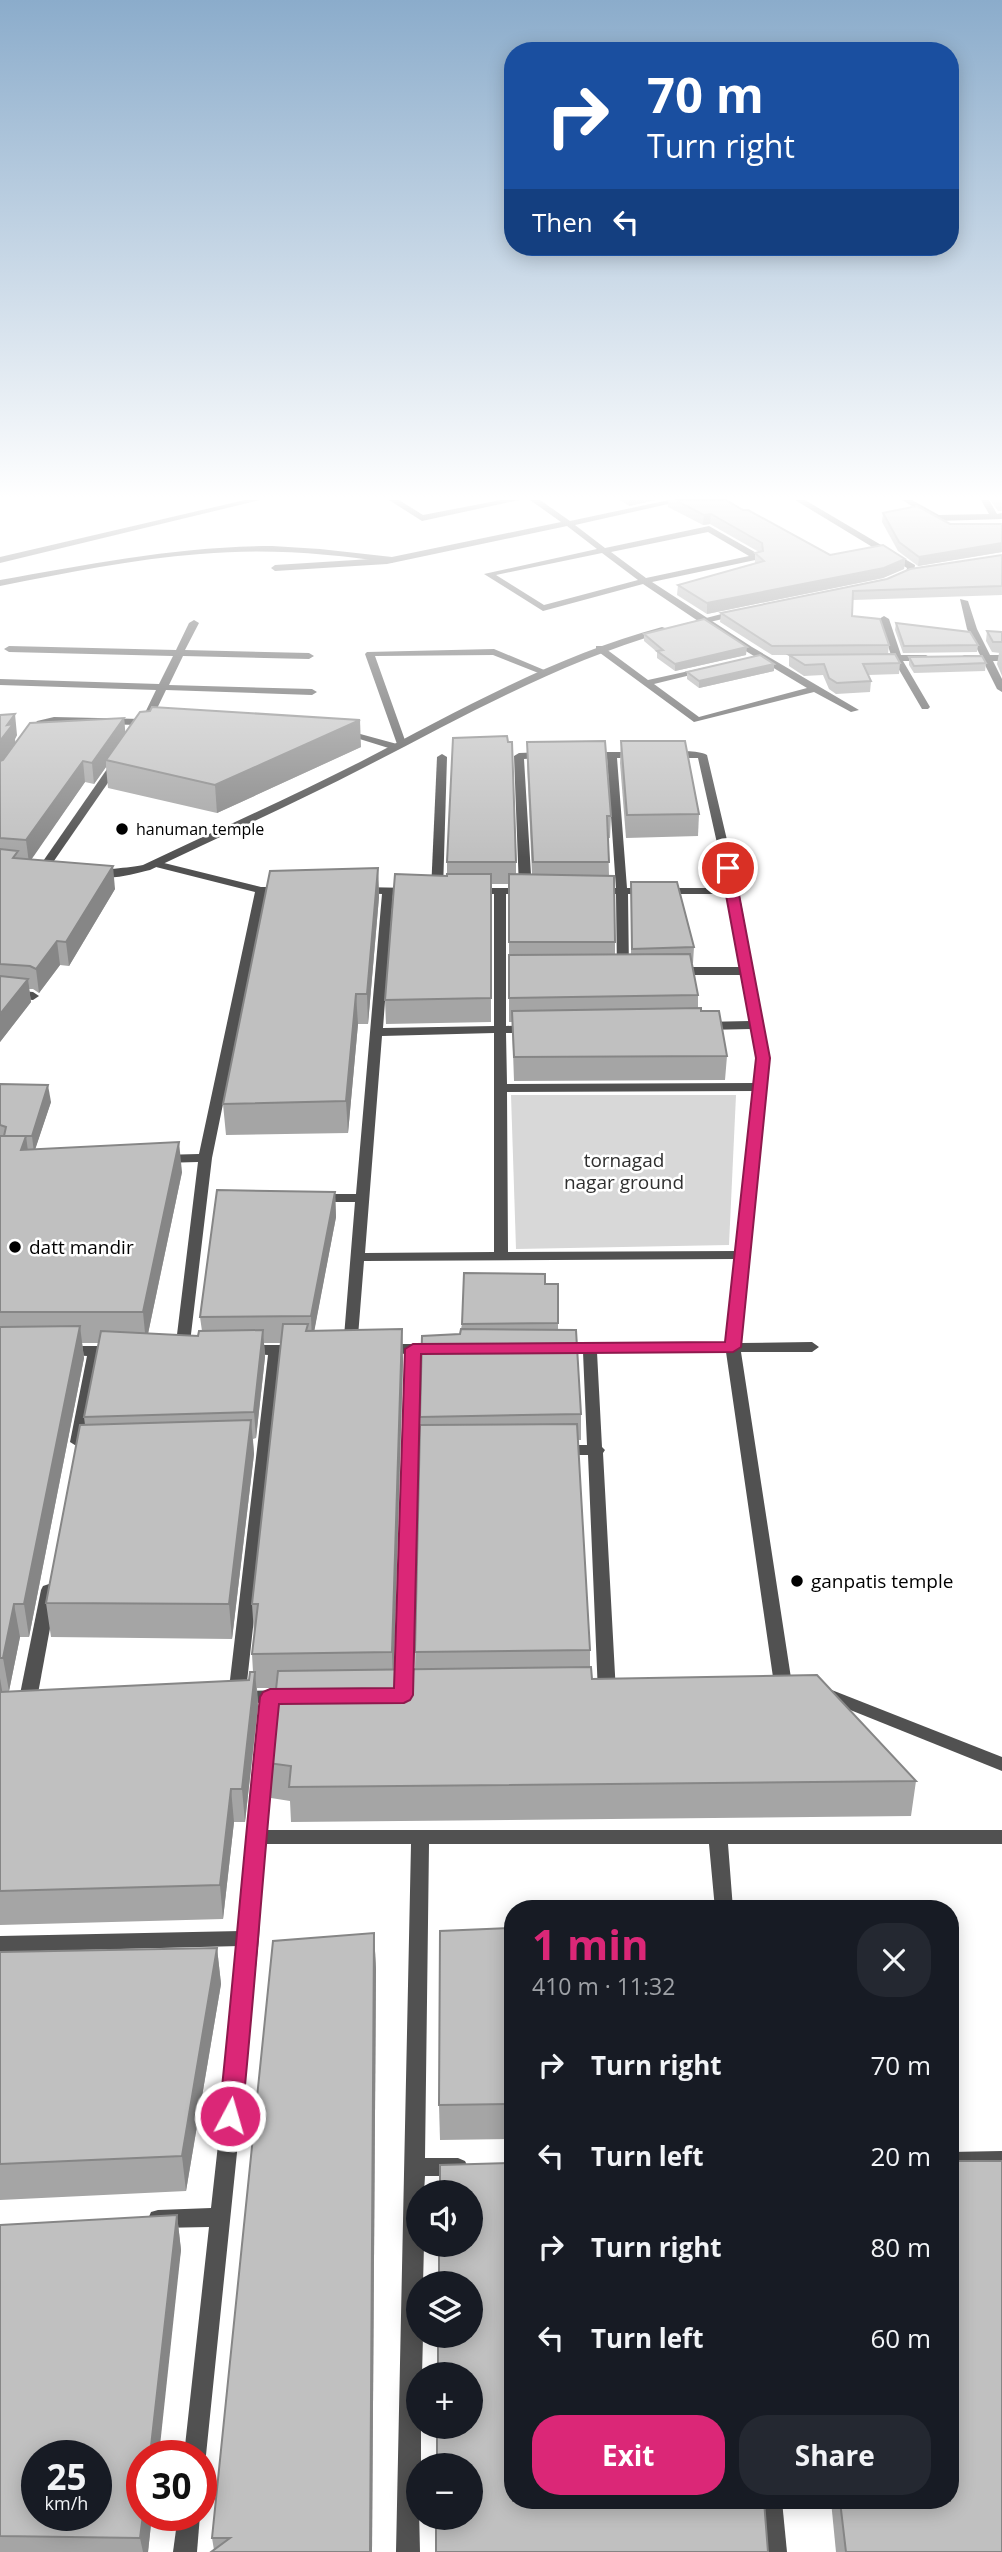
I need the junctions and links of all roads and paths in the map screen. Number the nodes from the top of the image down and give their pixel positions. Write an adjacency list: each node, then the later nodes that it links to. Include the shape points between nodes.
1 (708, 619): 4 (street)
2 (884, 619): 10 (street)
3 (968, 619): 13 (street)
4 (704, 620): 6 (street); 16 (street)
5 (194, 623): 8 (street)
6 (599, 648): 20 (street); 22 (street)
7 (9, 649): 8 (street)
8 (178, 653): 9 (street); 23 (street)
9 (310, 656)
10 (897, 658): 11 (street); 17 (street); 27 (street)
11 (936, 658)
12 (949, 658): 13 (street)
13 (988, 658): 14 (street); 25 (street)
14 (1002, 658)
15 (747, 659): 16 (street)
16 (765, 659): 18 (street); 24 (street)
17 (872, 659)
18 (783, 660)
19 (709, 668): 22 (street)
20 (544, 672): 34 (street); 34 (street, via 494,652 370,654)
21 (0, 682): 23 (street)
22 (646, 683): 24 (street, via 697,720)
23 (161, 687): 26 (street); 29 (street)
24 (814, 689): 28 (street)
25 (1002, 689)
26 (312, 692)
27 (925, 707)
28 (854, 710)
29 (146, 722): 30 (street); 32 (street); 33 (street, via 47,721)
30 (160, 722)
31 (335, 730): 34 (street)
32 (138, 733)
33 (25, 745)
34 (398, 745): 42 (street)
35 (559, 755): 51 (street, via 519,755)
36 (572, 755): 37 (street)
37 (612, 755): 38 (street); 54 (street)
38 (650, 755)
39 (663, 755): 55 (street, via 702,755)
40 (122, 756): 43 (street, via 37,869)
41 (442, 757): 49 (street)
42 (156, 864): 44 (street, via 122,873); 45 (street)
43 (56, 870)
44 (83, 872)
45 (261, 890): 46 (street); 70 (street)
46 (299, 890)
47 (349, 890): 48 (street)
48 (387, 891): 49 (street); 67 (street)
49 (449, 891): 50 (street)
50 (500, 891): 51 (street); 66 (street, via 507,972)
51 (524, 891): 52 (street)
52 (538, 891)
53 (580, 891): 54 (street)
54 (622, 891): 55 (street); 59 (street)
55 (733, 891): 57 (street)
56 (665, 971): 57 (street)
57 (748, 971): 63 (street)
58 (610, 972): 59 (street)
59 (623, 972): 60 (street)
60 (637, 972)
61 (0, 993): 62 (street)
62 (33, 996)
63 (757, 1025): 64 (street); 68 (street, via 763,1058)
64 (685, 1027)
65 (540, 1029): 66 (street)
66 (501, 1030): 67 (street); 69 (street)
67 (376, 1032): 73 (street)
68 (760, 1087): 69 (street); 74 (street)
69 (501, 1088): 75 (street)
70 (205, 1158): 71 (street); 89 (street, via 207,1198)
71 (151, 1159)
72 (308, 1198): 73 (street)
73 (362, 1198): 76 (street)
74 (742, 1255): 75 (street); 77 (street)
75 (501, 1256): 76 (street)
76 (357, 1257): 80 (street, via 344,1350)
77 (733, 1347): 78 (street); 79 (street); 99 (street, via 777,1691 823,1690)
78 (812, 1347)
79 (590, 1348): 82 (street); 91 (street)
80 (413, 1349): 81 (street); 95 (street, via 417,1451)
81 (454, 1349)
82 (536, 1349)
83 (236, 1350): 84 (street)
84 (276, 1350): 85 (street); 97 (street, via 259,1446 230,1697)
85 (313, 1350)
86 (54, 1351): 87 (street)
87 (95, 1351): 88 (street); 92 (street)
88 (133, 1351)
89 (183, 1351)
90 (543, 1450): 91 (street)
91 (597, 1450): 94 (street)
92 (80, 1455)
93 (53, 1569): 98 (street, via 35,1699)
94 (607, 1693)
95 (404, 1695)
96 (310, 1696): 97 (street)
97 (270, 1697): 100 (street)
98 (9, 1700)
99 (1002, 1764)
100 (256, 1837): 101 (street); 105 (street)
101 (419, 1837): 102 (street); 110 (street)
102 (718, 1837): 103 (street); 104 (street)
103 (1002, 1837)
104 (723, 1900)
105 (250, 1938): 106 (street); 111 (street)
106 (0, 1944)
107 (1002, 2160): 108 (street)
108 (959, 2161)
109 (476, 2166): 110 (street)
110 (414, 2167): 117 (street)
111 (219, 2217): 112 (street); 113 (street)
112 (137, 2220)
113 (197, 2440)
114 (772, 2509): 118 (street)
115 (187, 2531): 116 (street)
116 (185, 2552)
117 (408, 2552)
118 (775, 2552)

